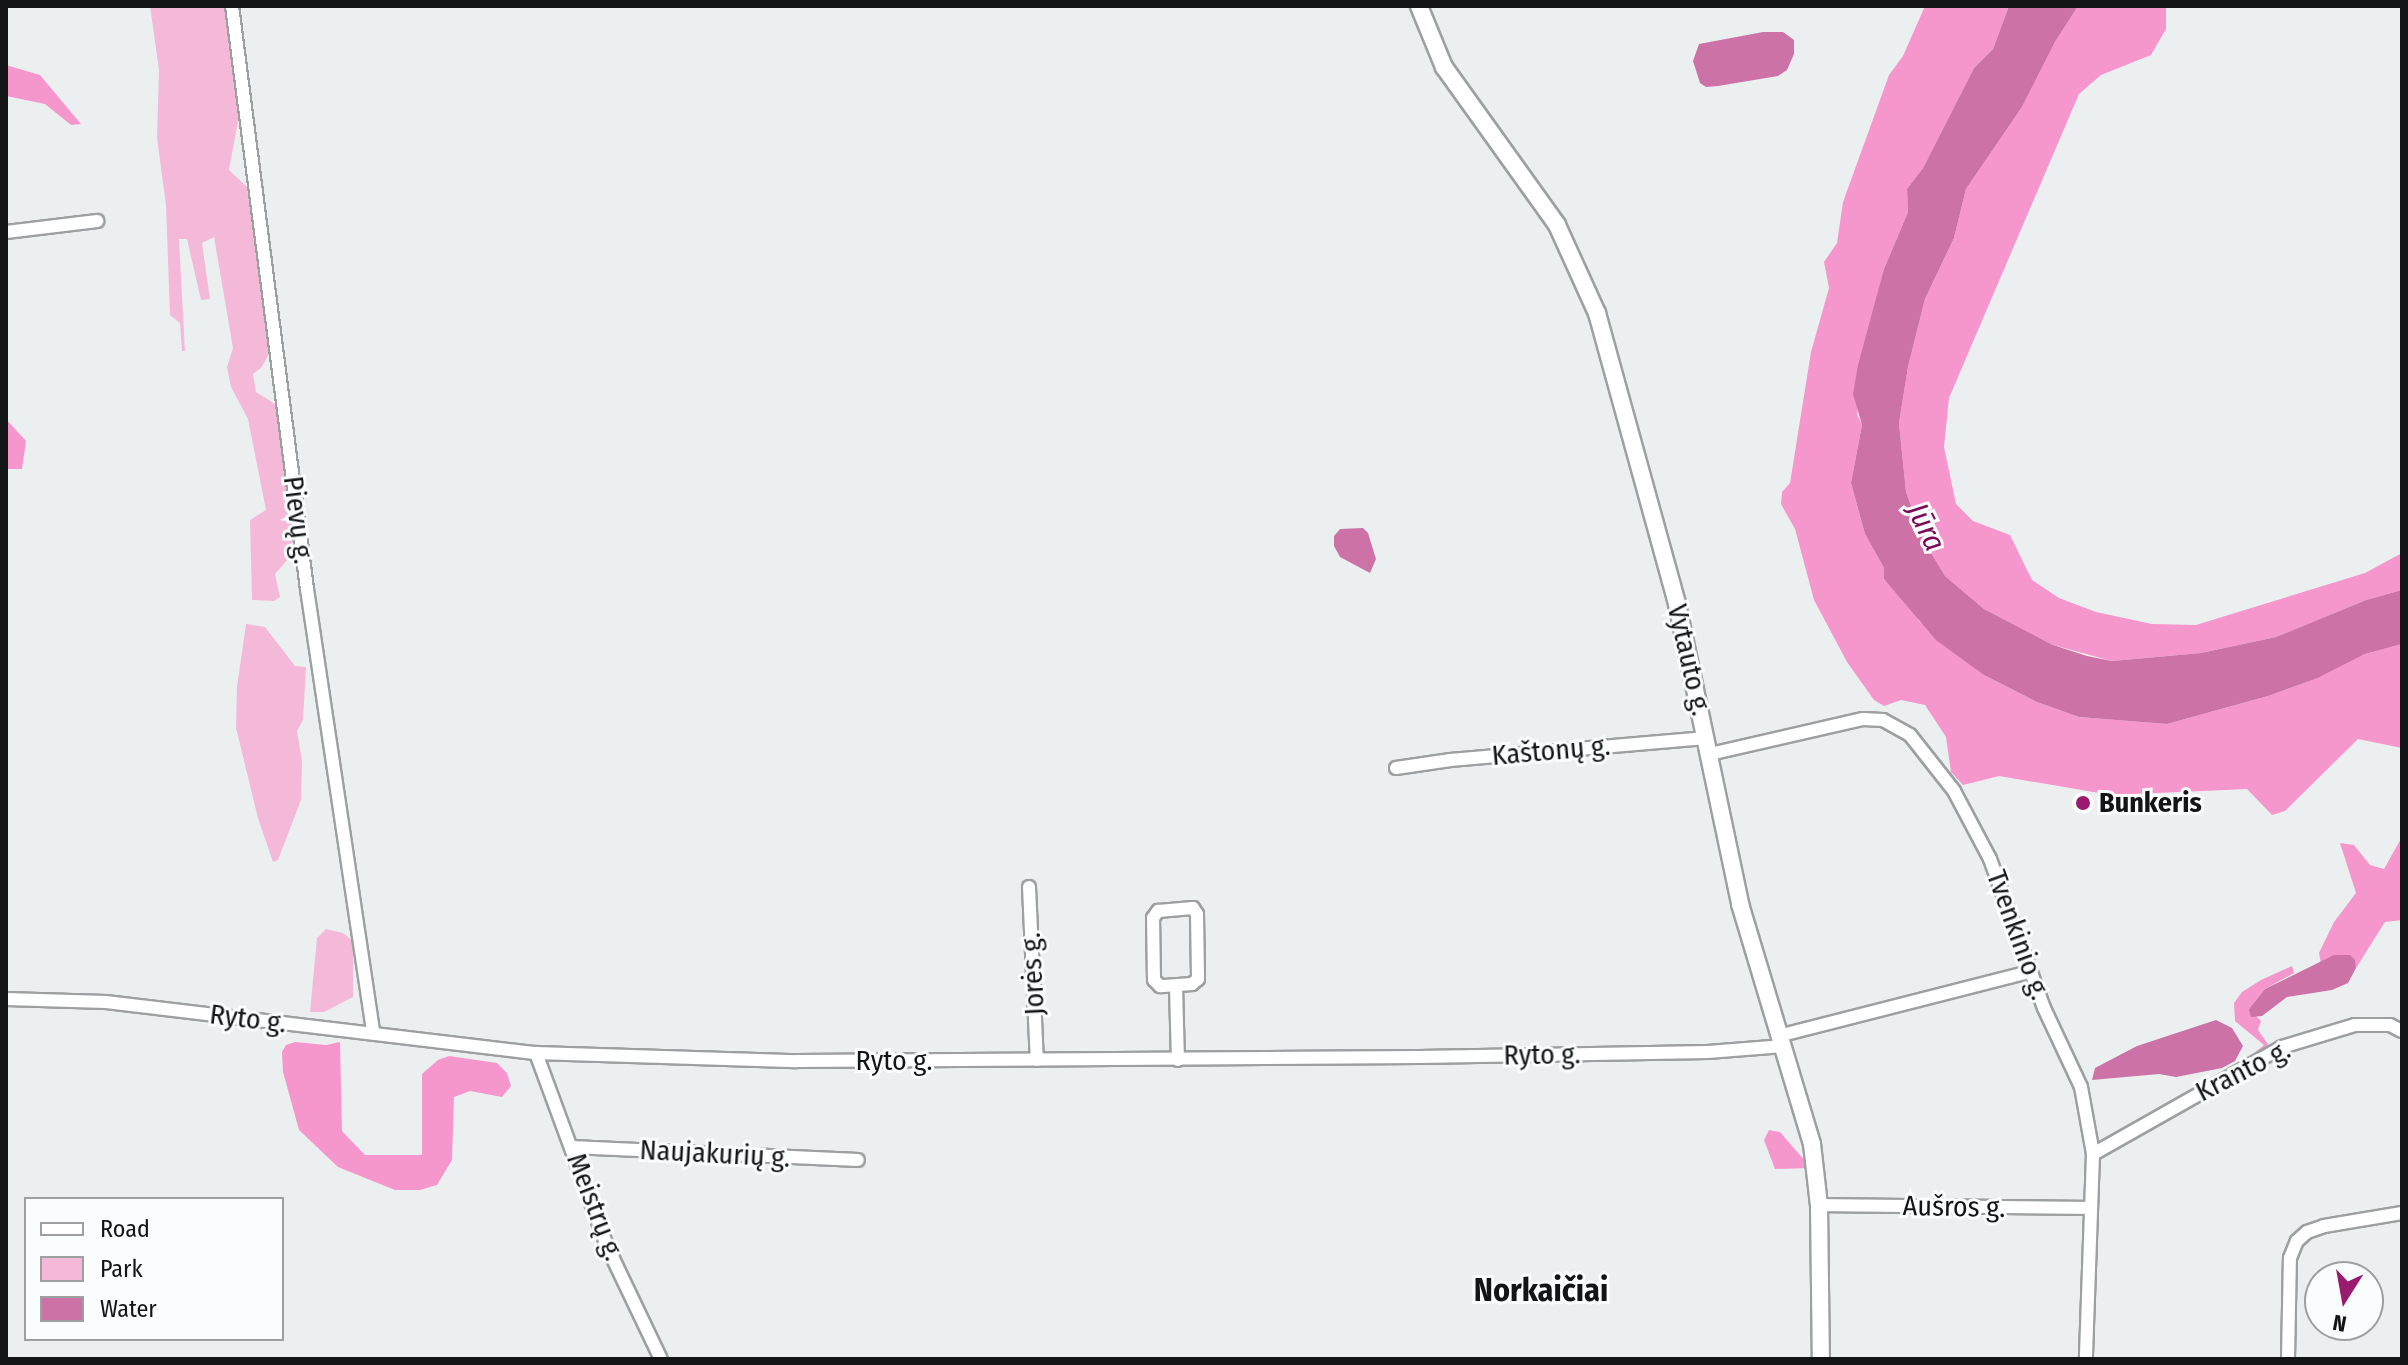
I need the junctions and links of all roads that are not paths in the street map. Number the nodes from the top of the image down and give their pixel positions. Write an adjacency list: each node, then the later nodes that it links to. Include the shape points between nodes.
1 (232, 6): 12 (street, Pievų g., via 305,574)
2 (1419, 6): 5 (main road, Vytauto g., via 1444,67 1542,200 1589,290 1661,542)
3 (97, 221): 4 (street)
4 (6, 232)
5 (1708, 746): 6 (street, Kaštonų g., via 1570,748); 8 (street, Tvenkinio g., via 1863,719 1898,726 1925,751 1973,823); 13 (main road, Vytauto g., via 1740,904)
6 (1396, 768)
7 (1029, 887): 15 (street, Jorės g.)
8 (2030, 972): 13 (street, Ryto g.); 18 (street, Tvenkinio g., via 2081,1087)
9 (1176, 986): 9 (street, via 1160,986 1154,980 1153,918 1158,911 1193,908 1198,979); 16 (street)
10 (6, 999): 12 (street, Ryto g., via 106,1002)
11 (2402, 1031): 18 (street, Kranto g., via 2373,1023 2355,1025 2282,1047)
12 (373, 1033): 14 (street, Ryto g.)
13 (1783, 1040): 16 (street, Ryto g., via 1708,1052); 20 (main road, Vytauto g., via 1812,1144)
14 (536, 1053): 15 (street, Ryto g., via 797,1061); 17 (street, Meistrų g.)
15 (1037, 1060): 16 (street, Ryto g.)
16 (1178, 1060)
17 (572, 1147): 19 (street, Naujakurių g.); 23 (street, Meistrų g., via 607,1246)
18 (2093, 1154): 21 (street, Tvenkinio g.)
19 (858, 1160)
20 (1819, 1205): 21 (street, Aušros g.); 24 (main road, Vytauto g.)
21 (2089, 1208): 25 (street, Tvenkinio g.)
22 (2402, 1213): 26 (street, via 2324,1226 2297,1241 2290,1258)
23 (661, 1359)
24 (1821, 1359)
25 (2086, 1359)
26 (2288, 1359)

